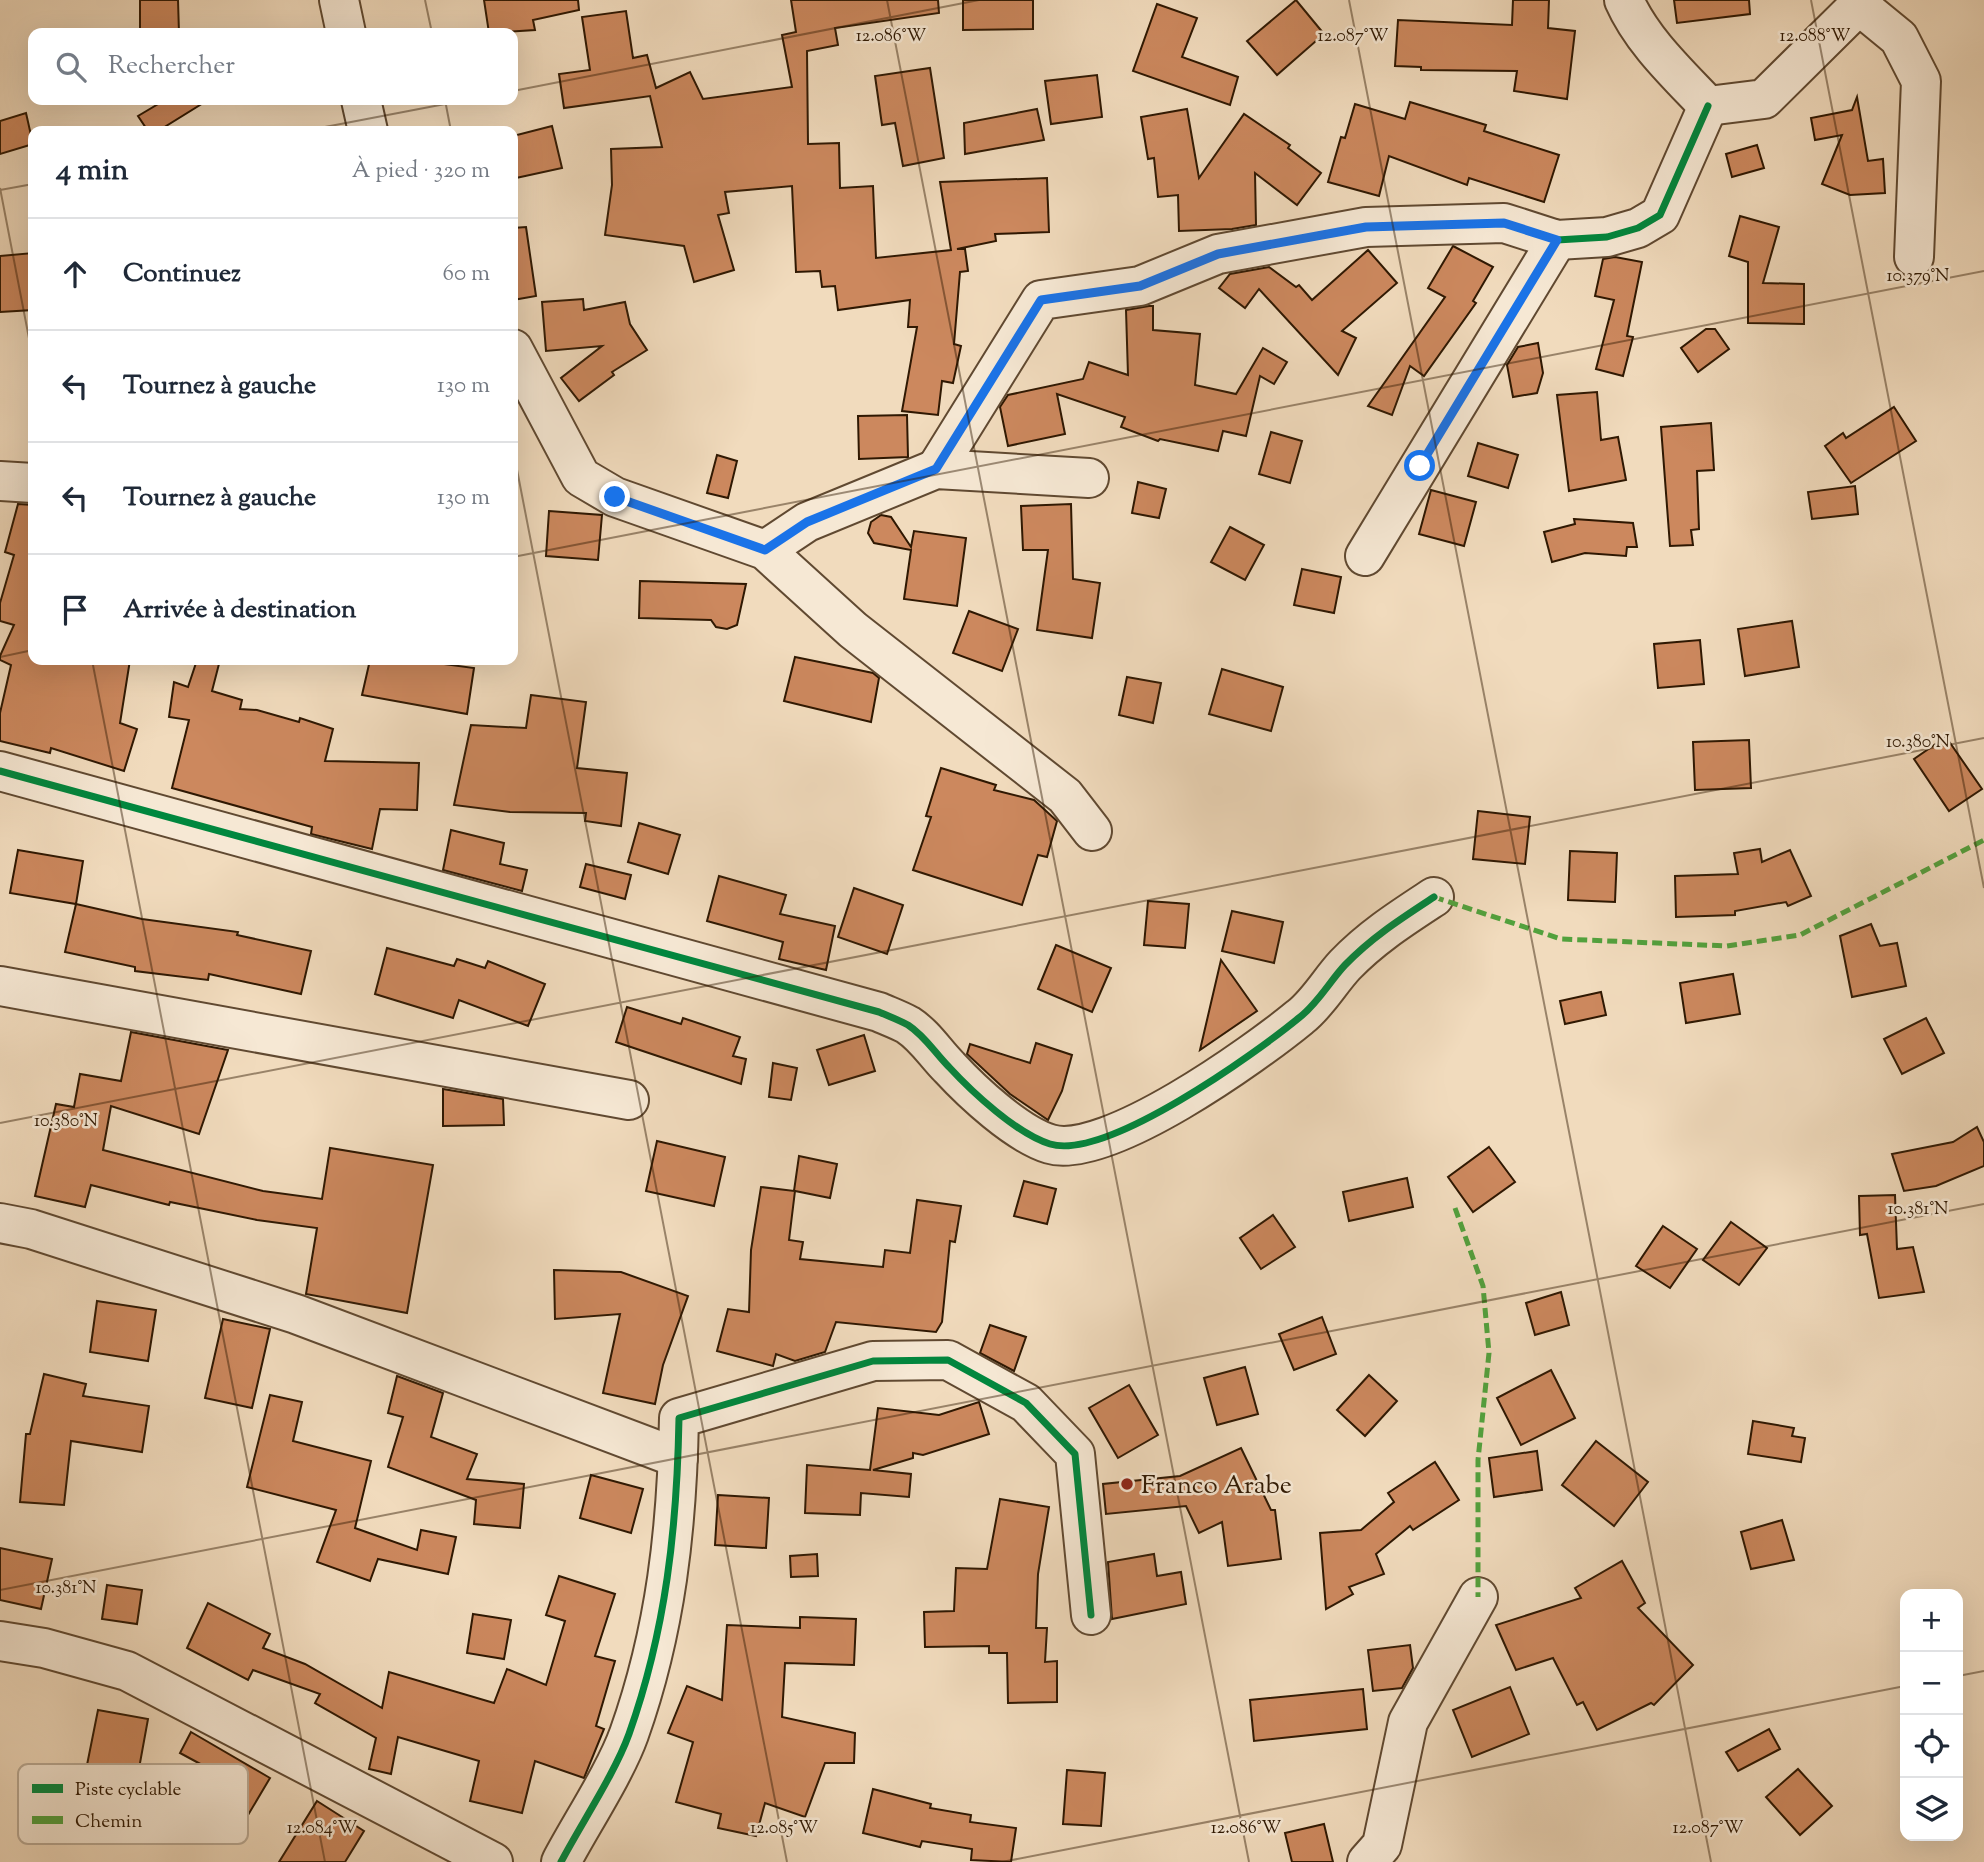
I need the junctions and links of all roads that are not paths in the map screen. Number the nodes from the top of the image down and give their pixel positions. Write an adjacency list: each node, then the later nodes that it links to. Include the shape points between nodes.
1 (339, 0): 4 (street)
2 (1624, 0): 6 (street, via 1664,59)
3 (1862, 3): 6 (street, via 1763,99); 9 (street, via 1899,38 1921,81)
4 (345, 28)
5 (362, 105): 7 (street)
6 (1708, 106): 8 (street, via 1660,215 1638,228 1607,237)
7 (367, 126)
8 (1557, 240): 11 (street, via 1504,223 1366,227 1218,254 1140,286 1041,300); 16 (street)
9 (1914, 257)
10 (518, 358): 15 (street, via 581,477 615,497)
11 (936, 469): 12 (street); 15 (street, via 807,522)
12 (1089, 478)
13 (0, 481): 14 (street)
14 (28, 483)
15 (765, 550): 18 (street, via 853,630 1065,796)
16 (1365, 556)
17 (0, 771): 19 (street, via 879,1012 908,1025 1019,1128 1051,1144 1084,1145 1118,1133 1259,1049 1303,1015 1379,933)
18 (1092, 831)
19 (1434, 897)
20 (0, 986): 21 (street)
21 (629, 1100)
22 (0, 1223): 23 (street, via 296,1314)
23 (678, 1458): 25 (street, via 679,1418 873,1361 948,1360 1026,1403 1075,1454); 28 (street, via 677,1512 662,1620 628,1736)
24 (1478, 1597): 29 (street, via 1408,1722 1382,1845)
25 (1091, 1615)
26 (0, 1640): 27 (street, via 127,1671)
27 (493, 1862)
28 (561, 1862)
29 (1367, 1862)

